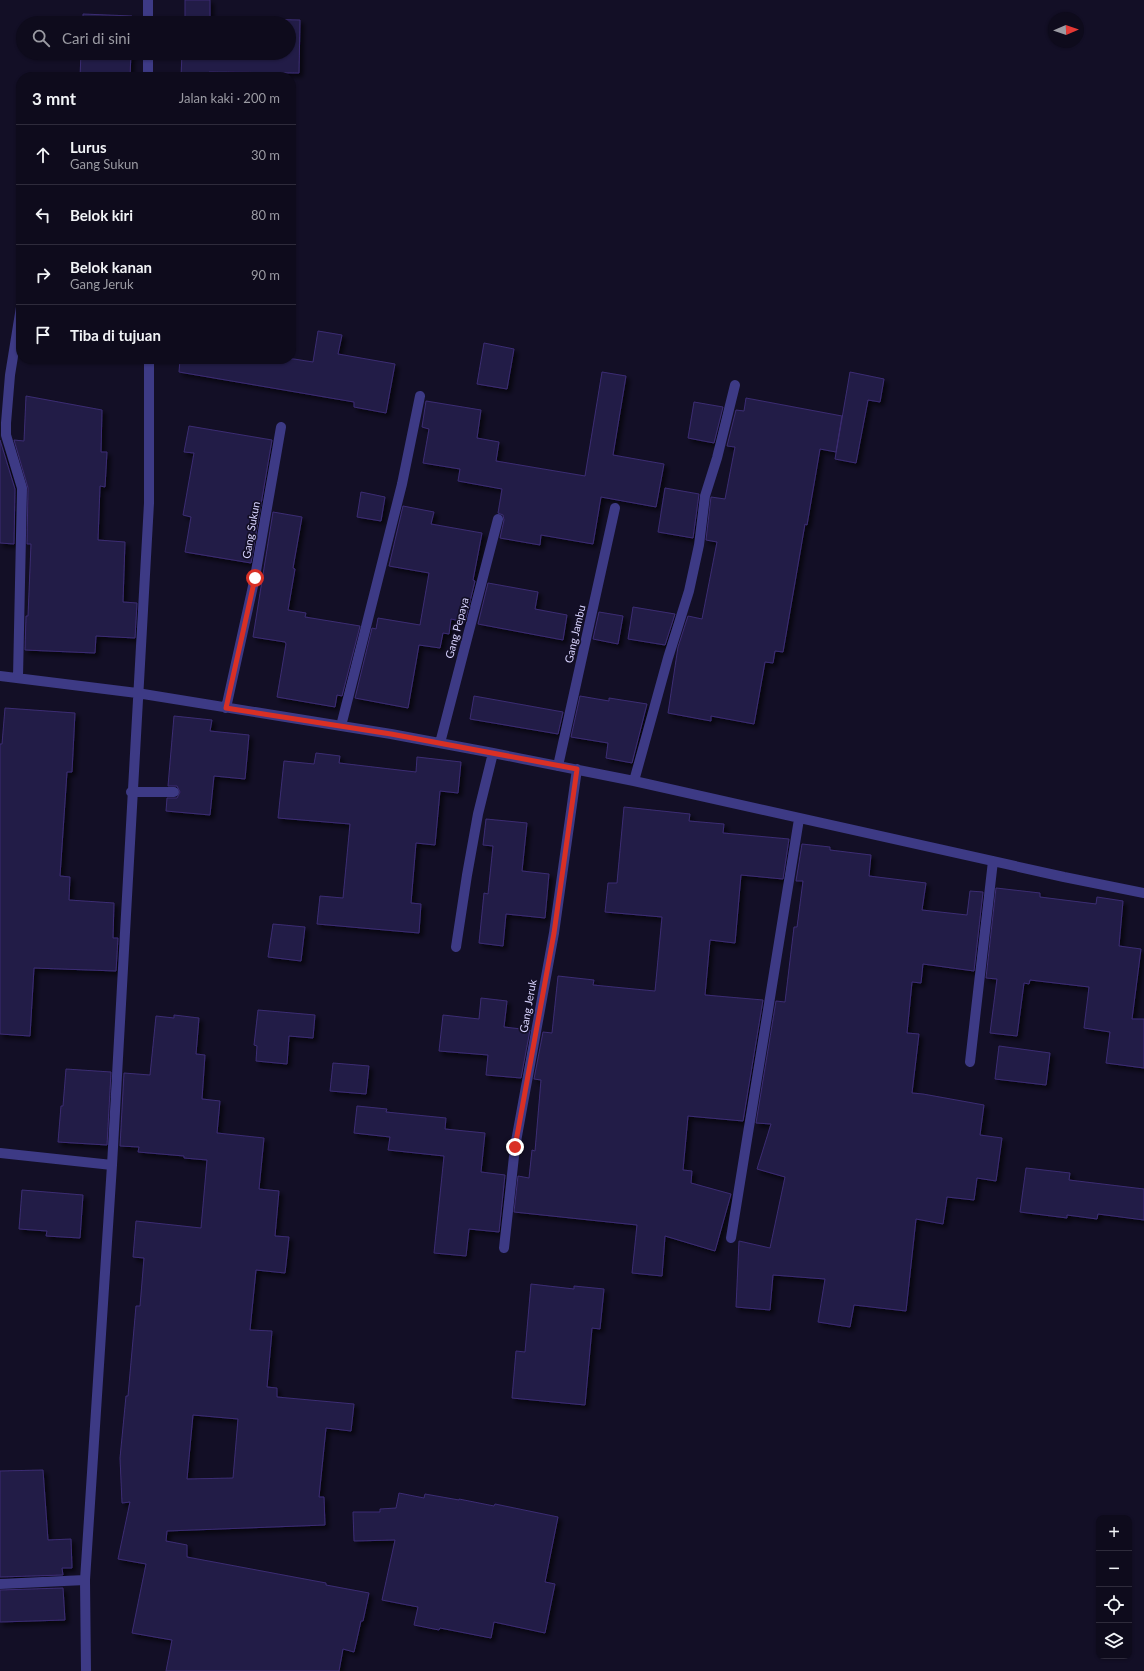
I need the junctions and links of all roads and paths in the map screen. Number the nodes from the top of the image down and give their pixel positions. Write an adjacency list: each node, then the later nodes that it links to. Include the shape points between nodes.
1 (148, 0): 2 (street)
2 (148, 16)
3 (148, 60): 4 (street)
4 (148, 72)
5 (16, 338): 13 (street, via 10,375 6,435 22,488)
6 (149, 364): 14 (street, via 148,503)
7 (735, 385): 21 (street, via 705,496 699,545 689,591)
8 (420, 396): 16 (street, via 402,484)
9 (281, 427): 15 (street, Gang Sukun, via 255,578)
10 (615, 508): 19 (street, Gang Jambu)
11 (498, 519): 17 (street, Gang Pepaya)
12 (0, 676): 13 (street)
13 (18, 677): 14 (street)
14 (137, 694): 15 (street); 22 (street)
15 (226, 708): 16 (street)
16 (342, 726): 17 (street)
17 (440, 743): 18 (street)
18 (493, 753): 19 (street); 27 (street, via 466,875)
19 (558, 766): 20 (street)
20 (577, 769): 21 (street); 32 (street, Gang Jeruk, via 554,933 515,1147)
21 (634, 781): 24 (street)
22 (131, 792): 23 (street); 30 (street)
23 (174, 792)
24 (799, 819): 25 (street); 31 (street)
25 (993, 861): 26 (street); 28 (street)
26 (1144, 893)
27 (456, 947)
28 (970, 1062)
29 (0, 1153): 30 (street)
30 (112, 1164): 33 (street)
31 (731, 1238)
32 (504, 1248)
33 (85, 1580): 34 (street); 35 (street)
34 (0, 1584)
35 (86, 1671)

